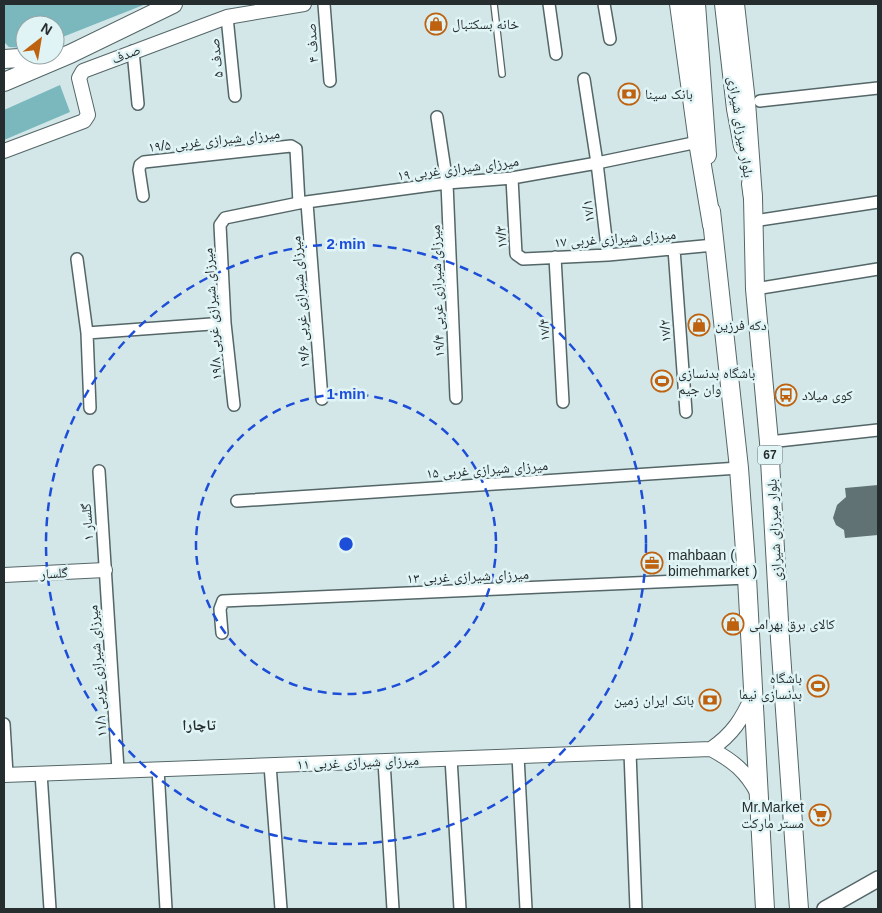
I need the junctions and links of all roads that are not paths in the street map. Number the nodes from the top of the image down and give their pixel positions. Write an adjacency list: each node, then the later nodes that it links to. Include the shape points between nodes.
1 (173, 4): 14 (main road)
2 (304, 4): 11 (street, صدف)
3 (324, 4): 19 (street, ۴ صدف)
4 (494, 4): 17 (lane)
5 (549, 4): 15 (street)
6 (604, 4): 12 (street)
7 (679, 4): 26 (main road)
8 (696, 4): 37 (main road, 67)
9 (724, 4): 32 (main road, بلوار میرزای شیرازی / 67, via 736,109)
10 (736, 4): 32 (main road)
11 (227, 17): 13 (street, صدف); 22 (street, ۵ صدف)
12 (610, 38)
13 (133, 51): 24 (street); 27 (street, صدف, via 80,74 88,114 84,121)
14 (70, 54): 16 (main road); 20 (main road)
15 (556, 54)
16 (4, 58)
17 (502, 74)
18 (584, 80): 28 (street, ۱۷/۱)
19 (330, 81)
20 (4, 82)
21 (878, 88): 23 (street)
22 (235, 96)
23 (760, 101)
24 (138, 104)
25 (437, 117): 30 (street, ۱۹/۴ میرزای شیرازی غربی)
26 (698, 142): 28 (street, ۱۹ میرزای شیرازی غربی); 37 (main road)
27 (4, 151)
28 (597, 163): 29 (street, ۱۹ میرزای شیرازی غربی); 40 (street, ۱۷/۱)
29 (512, 178): 30 (street, ۱۹ میرزای شیرازی غربی); 41 (street, ۱۷/۳)
30 (448, 183): 34 (street, ۱۹ میرزای شیرازی غربی); 48 (street, ۱۹/۴ میرزای شیرازی غربی)
31 (143, 196): 34 (street, ۱۹/۵ میرزای شیرازی غربی, via 139,170 144,162 292,146 296,149)
32 (753, 198): 36 (main road, بلوار میرزای شیرازی / 67)
33 (878, 202): 36 (street)
34 (303, 203): 35 (street, ۱۹ میرزای شیرازی غربی); 49 (street, ۱۹/۶ میرزای شیرازی غربی)
35 (222, 221): 46 (street, ۱۹/۸ میرزای شیرازی غربی)
36 (754, 222): 45 (main road, بلوار میرزای شیرازی / 67)
37 (712, 225): 38 (main road, 67)
38 (714, 244): 39 (street, ۱۷ میرزای شیرازی غربی); 56 (main road, 67)
39 (674, 248): 40 (street, ۱۷ میرزای شیرازی غربی); 53 (street, ۱۷/۲)
40 (608, 255): 42 (street, ۱۷ میرزای شیرازی غربی)
41 (518, 257): 42 (street, ۱۷ میرزای شیرازی غربی)
42 (555, 257): 50 (street, ۱۷/۴)
43 (77, 259): 47 (street)
44 (878, 269): 45 (street)
45 (755, 289): 55 (main road, بلوار میرزای شیرازی / 67)
46 (225, 322): 47 (street); 51 (street, ۱۹/۸ میرزای شیرازی غربی)
47 (87, 333): 52 (street)
48 (456, 398)
49 (322, 399)
50 (563, 402)
51 (234, 405)
52 (90, 408)
53 (686, 412)
54 (878, 430): 55 (street)
55 (769, 442): 85 (main road, بلوار میرزای شیرازی / 67)
56 (738, 468): 58 (street, ۱۵ میرزای شیرازی غربی); 61 (main road, 67)
57 (99, 471): 59 (street, گلسار ۱)
58 (237, 501)
59 (105, 570): 60 (street, گلسار); 72 (street, میرزای شیرازی غربی ۱۱/۱)
60 (4, 575)
61 (747, 578): 62 (street, ۱۳ میرزای شیرازی غربی, via 223,601 220,609); 63 (main road, 67)
62 (222, 633)
63 (753, 695): 65 (street, via 734,729); 75 (main road, 67)
64 (4, 724): 74 (street)
65 (711, 749): 66 (street, میرزای شیرازی غربی ۱۱); 75 (street, via 736,764)
66 (630, 752): 67 (street, میرزای شیرازی غربی ۱۱); 83 (street)
67 (518, 756): 68 (street, میرزای شیرازی غربی ۱۱); 82 (street)
68 (451, 758): 69 (street, میرزای شیرازی غربی ۱۱); 81 (street)
69 (384, 761): 70 (street, میرزای شیرازی غربی ۱۱); 80 (street)
70 (270, 765): 71 (street, میرزای شیرازی غربی ۱۱); 79 (street)
71 (158, 769): 72 (street, میرزای شیرازی غربی ۱۱); 78 (street)
72 (118, 770): 73 (street, میرزای شیرازی غربی ۱۱)
73 (41, 773): 74 (street, میرزای شیرازی غربی ۱۱); 77 (street)
74 (6, 774)
75 (758, 794): 84 (main road, 67)
76 (878, 880): 86 (main road)
77 (50, 906)
78 (166, 909)
79 (281, 909)
80 (393, 909)
81 (460, 909)
82 (526, 909)
83 (636, 909)
84 (765, 909)
85 (799, 909)
86 (825, 909)

